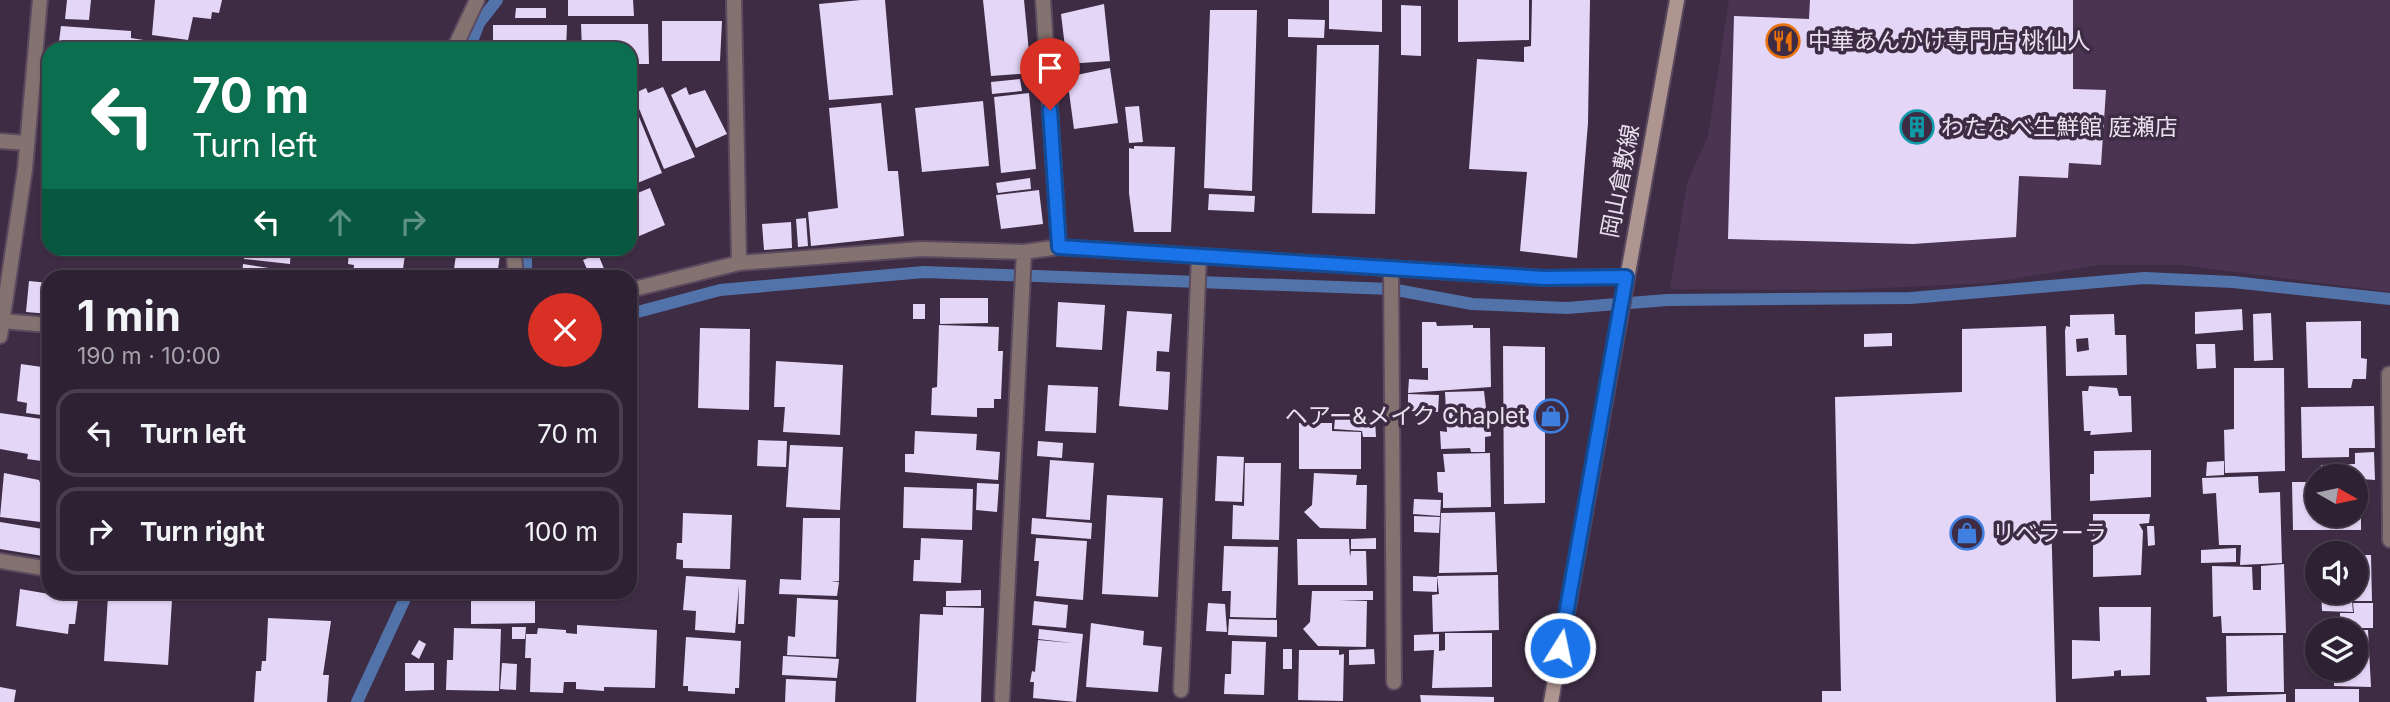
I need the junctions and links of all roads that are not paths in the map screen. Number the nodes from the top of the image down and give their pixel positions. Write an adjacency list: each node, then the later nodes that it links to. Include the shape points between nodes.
1 (40, 0): 8 (street)
2 (477, 0): 6 (street)
3 (734, 0): 12 (street)
4 (1043, 0): 9 (street)
5 (1677, 0): 14 (main road, 岡山倉敷線)
6 (457, 42)
7 (0, 141): 8 (street)
8 (27, 143): 17 (street)
9 (1059, 247): 10 (street); 11 (street)
10 (1024, 252): 12 (street, via 921,249); 24 (street)
11 (1199, 256): 13 (street); 23 (street)
12 (739, 263): 15 (street)
13 (1391, 268): 14 (street); 22 (street)
14 (1625, 282): 25 (main road, 岡山倉敷線)
15 (637, 288)
16 (42, 325): 17 (street)
17 (1, 328)
18 (2389, 374): 19 (street)
19 (2390, 540)
20 (0, 561): 21 (street)
21 (42, 568)
22 (1394, 682)
23 (1181, 690)
24 (1002, 699)
25 (1550, 702)

